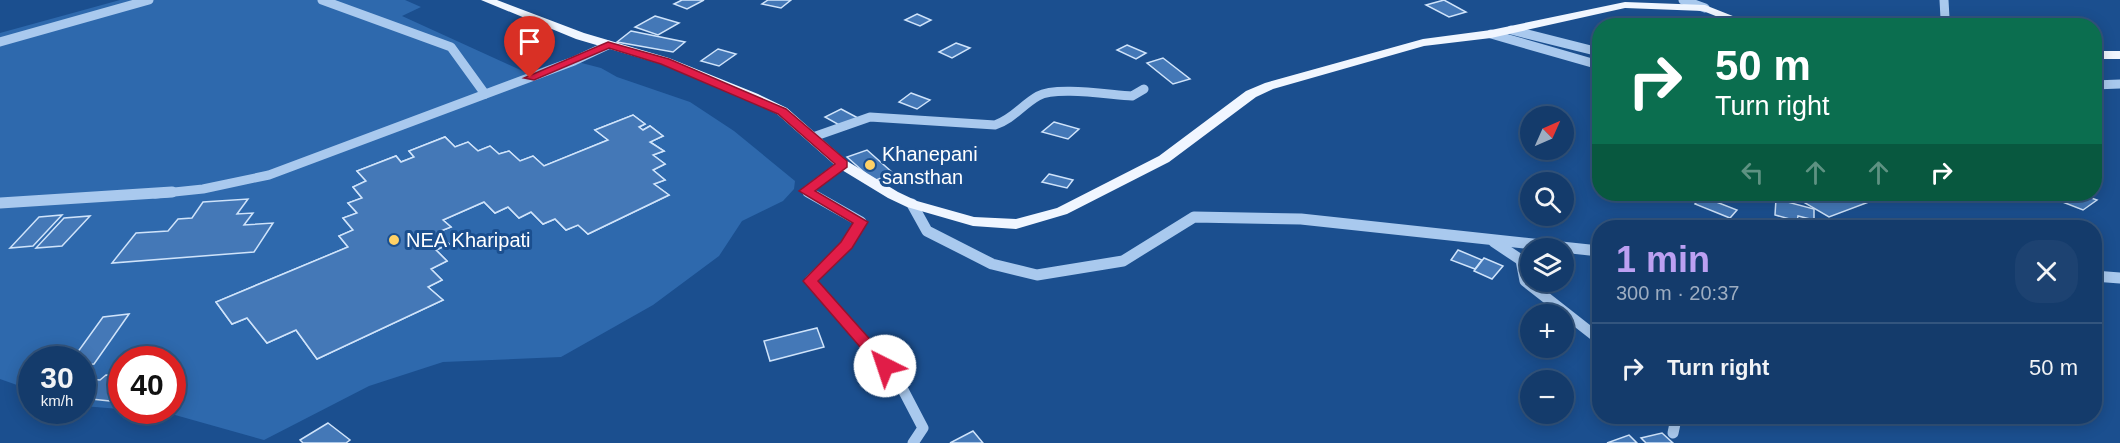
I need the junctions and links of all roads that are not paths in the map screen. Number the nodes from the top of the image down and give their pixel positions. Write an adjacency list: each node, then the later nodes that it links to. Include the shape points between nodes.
1 (150, 0): 11 (street)
2 (322, 0): 20 (street, via 451,47)
3 (487, 0): 12 (main road)
4 (1683, 0): 6 (street)
5 (1944, 0): 8 (street)
6 (1705, 8): 7 (main road); 9 (main road, via 1625,5)
7 (1732, 18)
8 (1945, 18)
9 (1510, 30): 10 (main road); 13 (street)
10 (1491, 34): 16 (street); 24 (main road, via 1423,43 1269,86 1251,94 1164,159 1062,212 1016,224 973,221)
11 (0, 42)
12 (608, 45): 20 (street); 21 (main road, via 665,61 753,97 782,111)
13 (1592, 50)
14 (2102, 55): 15 (main road)
15 (2120, 55)
16 (1592, 63)
17 (2120, 84): 18 (street)
18 (2102, 85)
19 (1144, 89): 21 (street, via 1132,96 1047,92 1036,95 1010,122 994,125 870,117)
20 (485, 94): 23 (street, via 231,186)
21 (813, 137): 22 (main road)
22 (843, 164): 24 (main road); 32 (street, via 806,191 861,222 847,244 810,281 900,384 923,428)
23 (0, 203)
24 (912, 204): 25 (street, via 927,231 992,264 1037,275 1123,261 1194,217 1300,219)
25 (1491, 240): 26 (street); 29 (street, via 1521,260 1525,281)
26 (1592, 250)
27 (2102, 277): 28 (street)
28 (2120, 278)
29 (1592, 334)
30 (1675, 424): 31 (street)
31 (1673, 433)
32 (913, 443)

